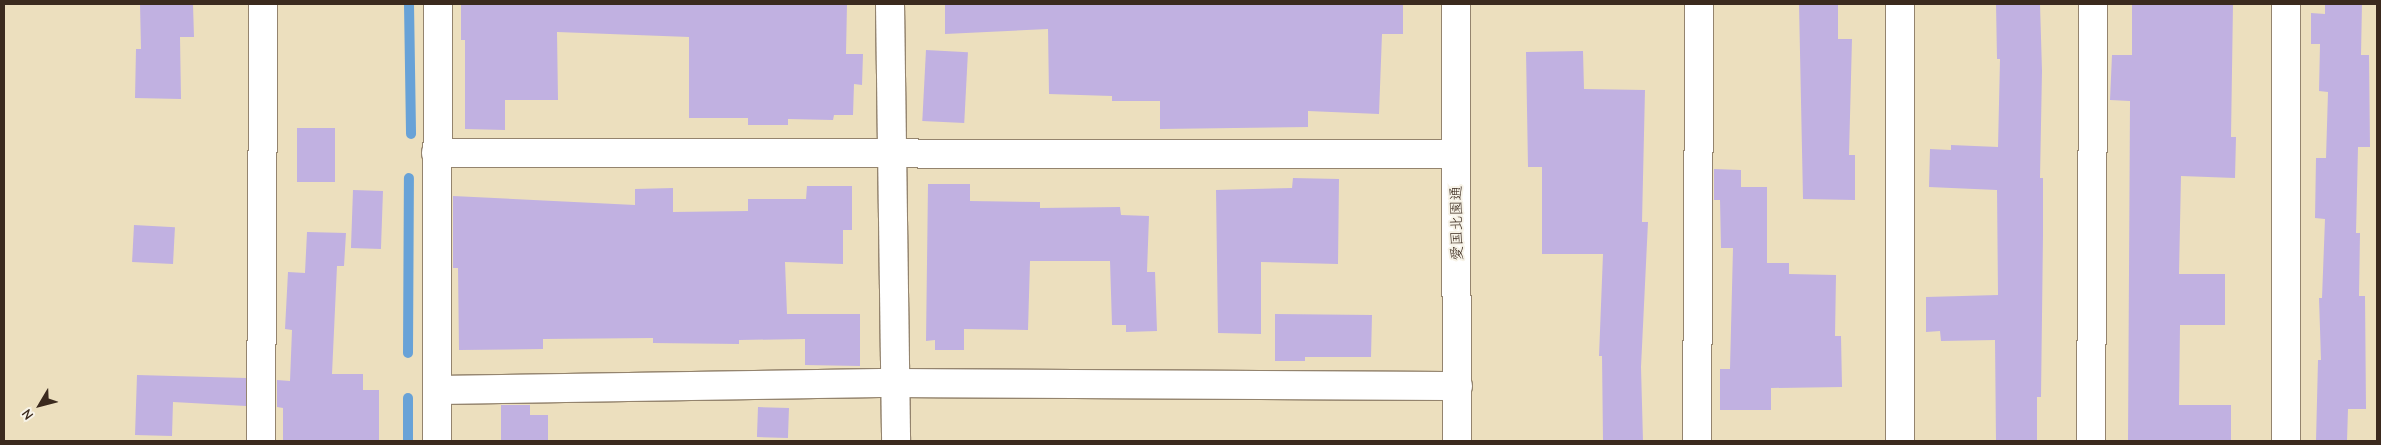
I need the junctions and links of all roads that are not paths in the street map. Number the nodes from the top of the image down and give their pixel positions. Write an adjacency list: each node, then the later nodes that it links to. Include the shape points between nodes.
1 (263, 4): 15 (street)
2 (438, 4): 9 (street)
3 (890, 4): 10 (street)
4 (1456, 4): 11 (street, 愛国北園通)
5 (1699, 4): 19 (street)
6 (1900, 4): 20 (street)
7 (2093, 4): 21 (street)
8 (2286, 4): 22 (street)
9 (436, 153): 10 (street); 14 (street)
10 (891, 153): 11 (street); 12 (street)
11 (1456, 154): 13 (street, 愛国北園通)
12 (896, 382): 13 (street); 14 (street); 17 (street)
13 (1458, 386): 18 (street, 愛国北園通)
14 (438, 390): 16 (street)
15 (262, 441)
16 (437, 441)
17 (896, 441)
18 (1457, 441)
19 (1697, 441)
20 (1900, 441)
21 (2091, 441)
22 (2286, 441)

